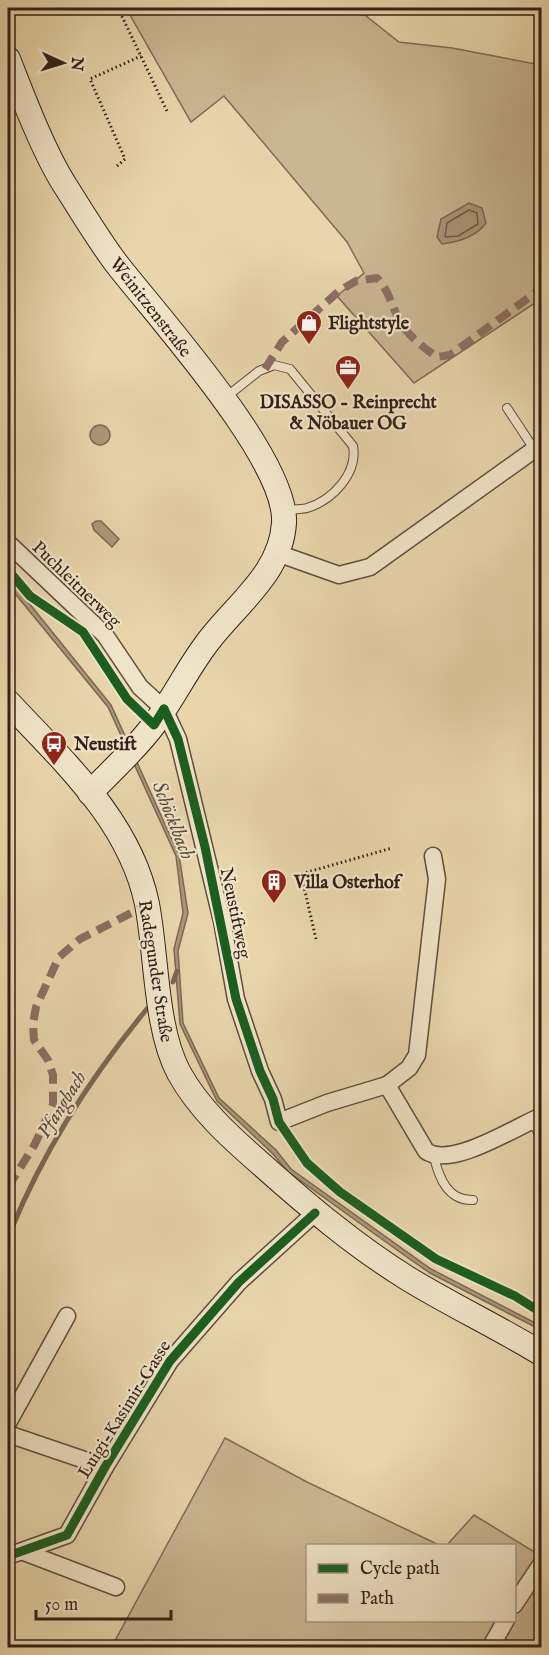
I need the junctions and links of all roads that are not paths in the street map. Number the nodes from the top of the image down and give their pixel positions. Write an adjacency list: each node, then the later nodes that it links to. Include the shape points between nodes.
1 (8, 59): 2 (main road, Weinitzenstraße, via 64,183 114,260)
2 (223, 399): 5 (main road, Weinitzenstraße, via 268,468); 5 (lane, via 259,371 274,365 290,369 352,446 351,473 336,490 308,508)
3 (507, 408): 4 (lane)
4 (538, 447): 7 (street, via 370,567 339,575)
5 (283, 510): 7 (main road, Weinitzenstraße)
6 (8, 543): 9 (street, Puchleitnerweg, via 105,635 140,687)
7 (277, 553): 9 (main road, Weinitzenstraße, via 267,573 190,665)
8 (8, 702): 10 (main road, Radegunder Straße)
9 (164, 709): 10 (main road, Weinitzenstraße, via 139,742); 12 (street, Neustiftweg, via 178,739 205,847 236,999 279,1122 327,1102)
10 (90, 793): 17 (main road, Radegunder Straße, via 139,875 169,1052 180,1074 223,1130)
11 (433, 856): 12 (street, Neustiftweg, via 437,879 417,1055 409,1068)
12 (387, 1085): 15 (street, via 426,1151)
13 (537, 1118): 14 (lane); 15 (street, via 456,1155)
14 (542, 1141)
15 (434, 1157): 16 (lane, via 448,1191 464,1201)
16 (473, 1200)
17 (315, 1213): 19 (main road, Radegunder Straße, via 407,1278); 22 (street, Luigi-Kasimir-Gasse, via 239,1282 170,1361)
18 (67, 1316): 20 (street)
19 (542, 1354)
20 (8, 1423)
21 (8, 1434): 22 (street, Luigi-Kasimir-Gasse)
22 (105, 1467): 23 (street, Luigi-Kasimir-Gasse, via 67,1535)
23 (24, 1552): 24 (street, Luigi-Kasimir-Gasse); 26 (street)
24 (8, 1556)
25 (542, 1563): 27 (street)
26 (116, 1587)
27 (516, 1602)
28 (505, 1622): 29 (street)
29 (490, 1647)

